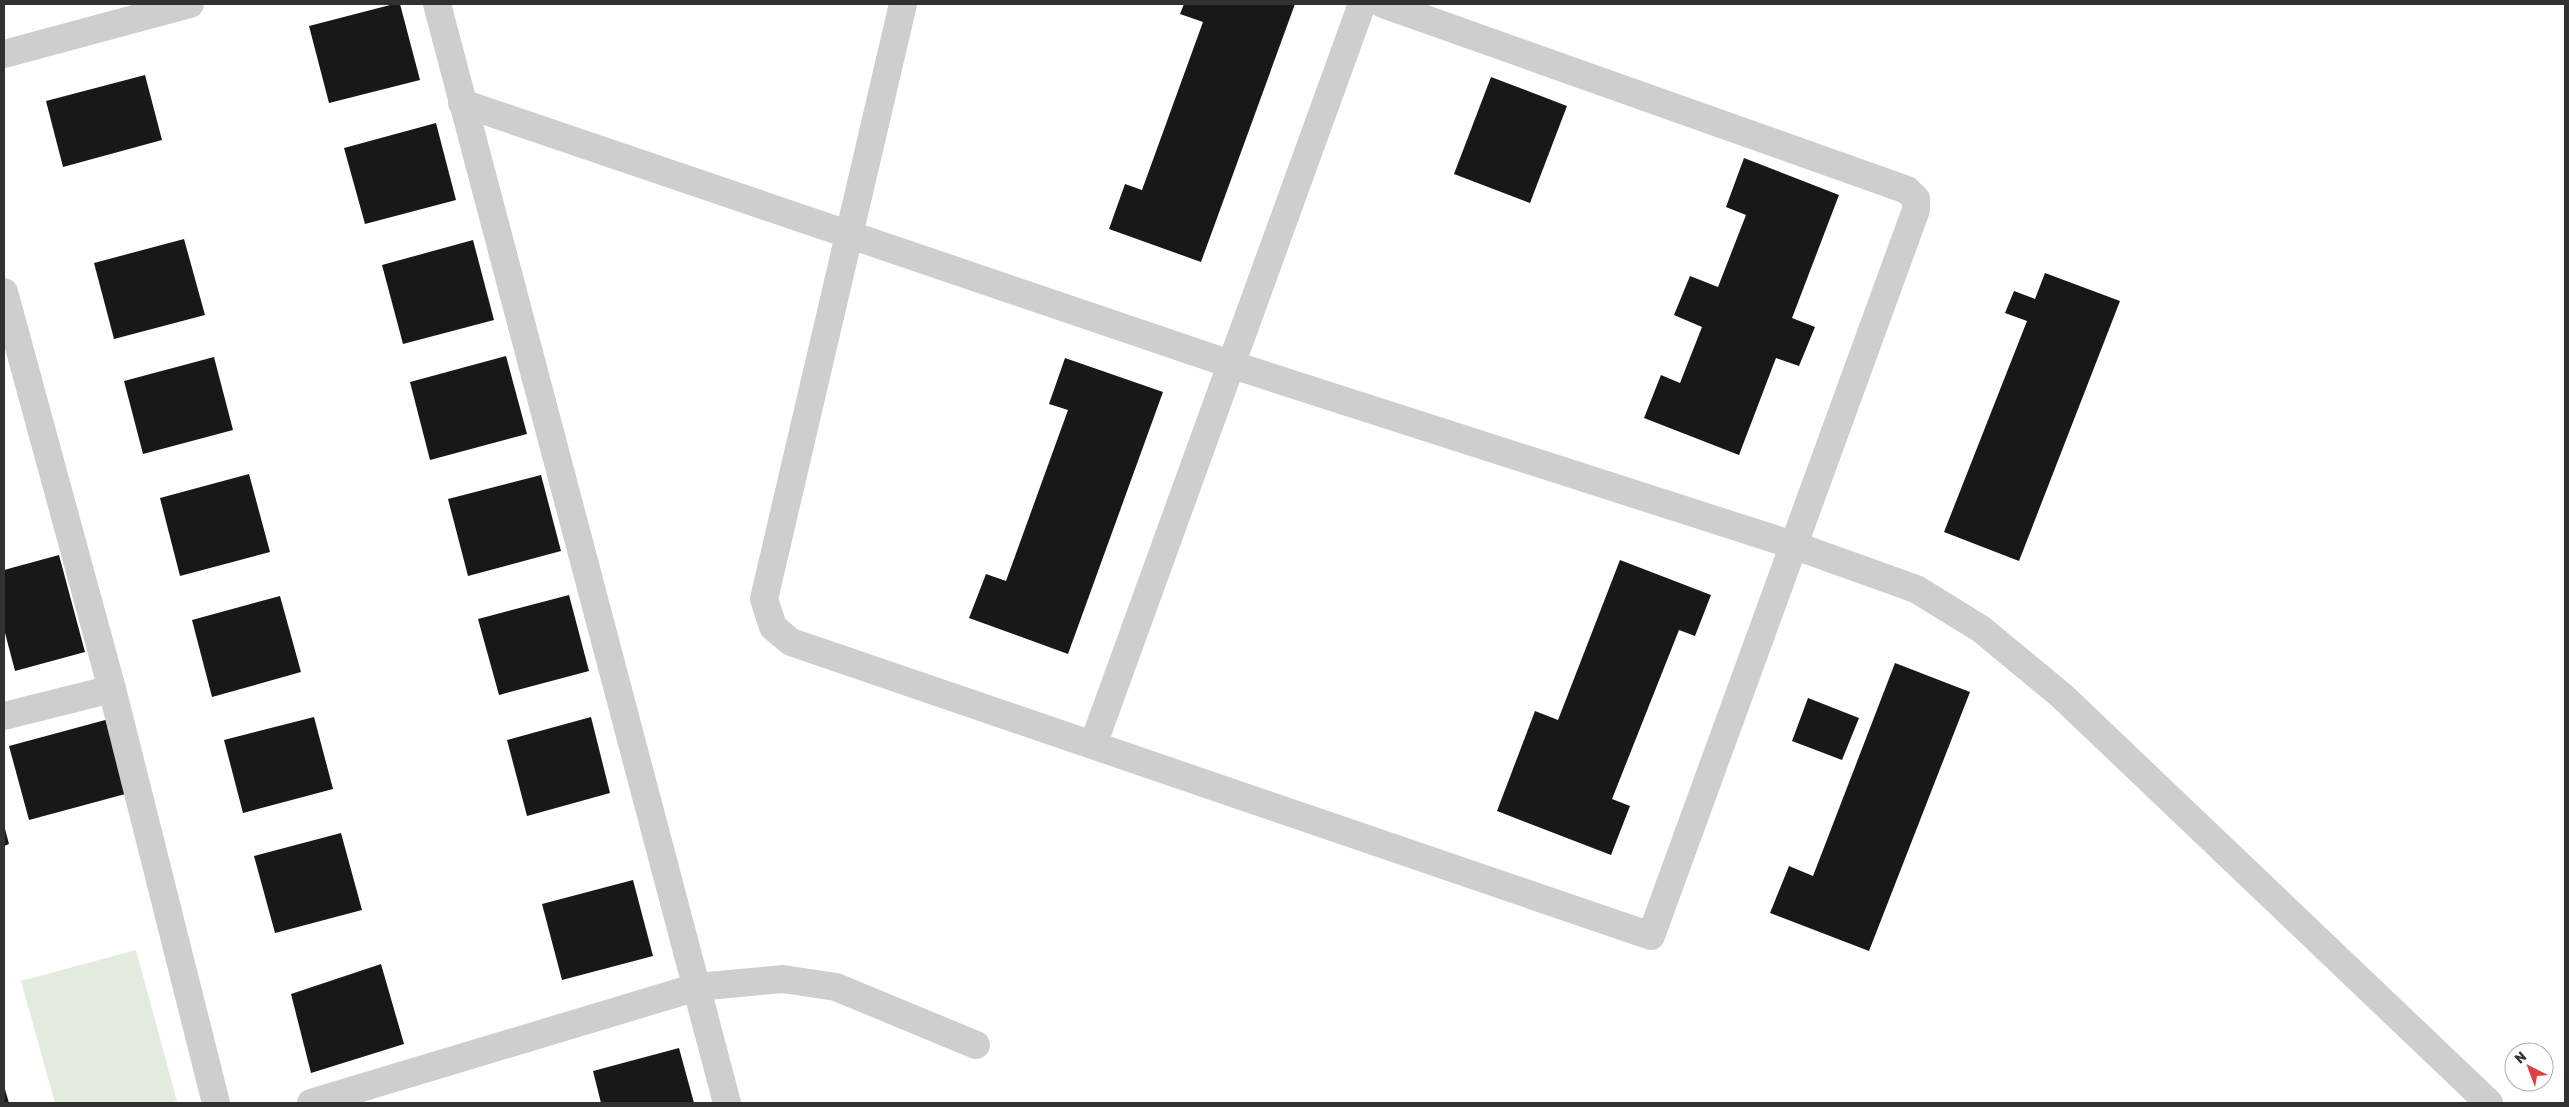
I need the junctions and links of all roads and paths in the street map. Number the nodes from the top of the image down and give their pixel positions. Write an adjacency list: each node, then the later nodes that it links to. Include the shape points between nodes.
1 (190, 4): 6 (street)
2 (437, 4): 8 (street)
3 (903, 4): 9 (street)
4 (1362, 4): 11 (street)
5 (1382, 4): 12 (street, via 1907,190 1916,199 1916,210)
6 (147, 8): 7 (street)
7 (4, 54)
8 (462, 103): 9 (street); 16 (street)
9 (850, 235): 11 (street); 15 (street, via 764,599 773,627 791,642)
10 (4, 292): 13 (street)
11 (1231, 365): 12 (street); 15 (street)
12 (1793, 545): 15 (street, via 1651,936); 21 (street, via 1916,589 1982,629 2062,696)
13 (112, 689): 14 (street); 18 (street)
14 (4, 716)
15 (1093, 745)
16 (697, 987): 17 (street, via 783,978 836,987); 19 (street); 20 (street)
17 (976, 1045)
18 (216, 1103)
19 (311, 1103)
20 (727, 1103)
21 (2489, 1103)

